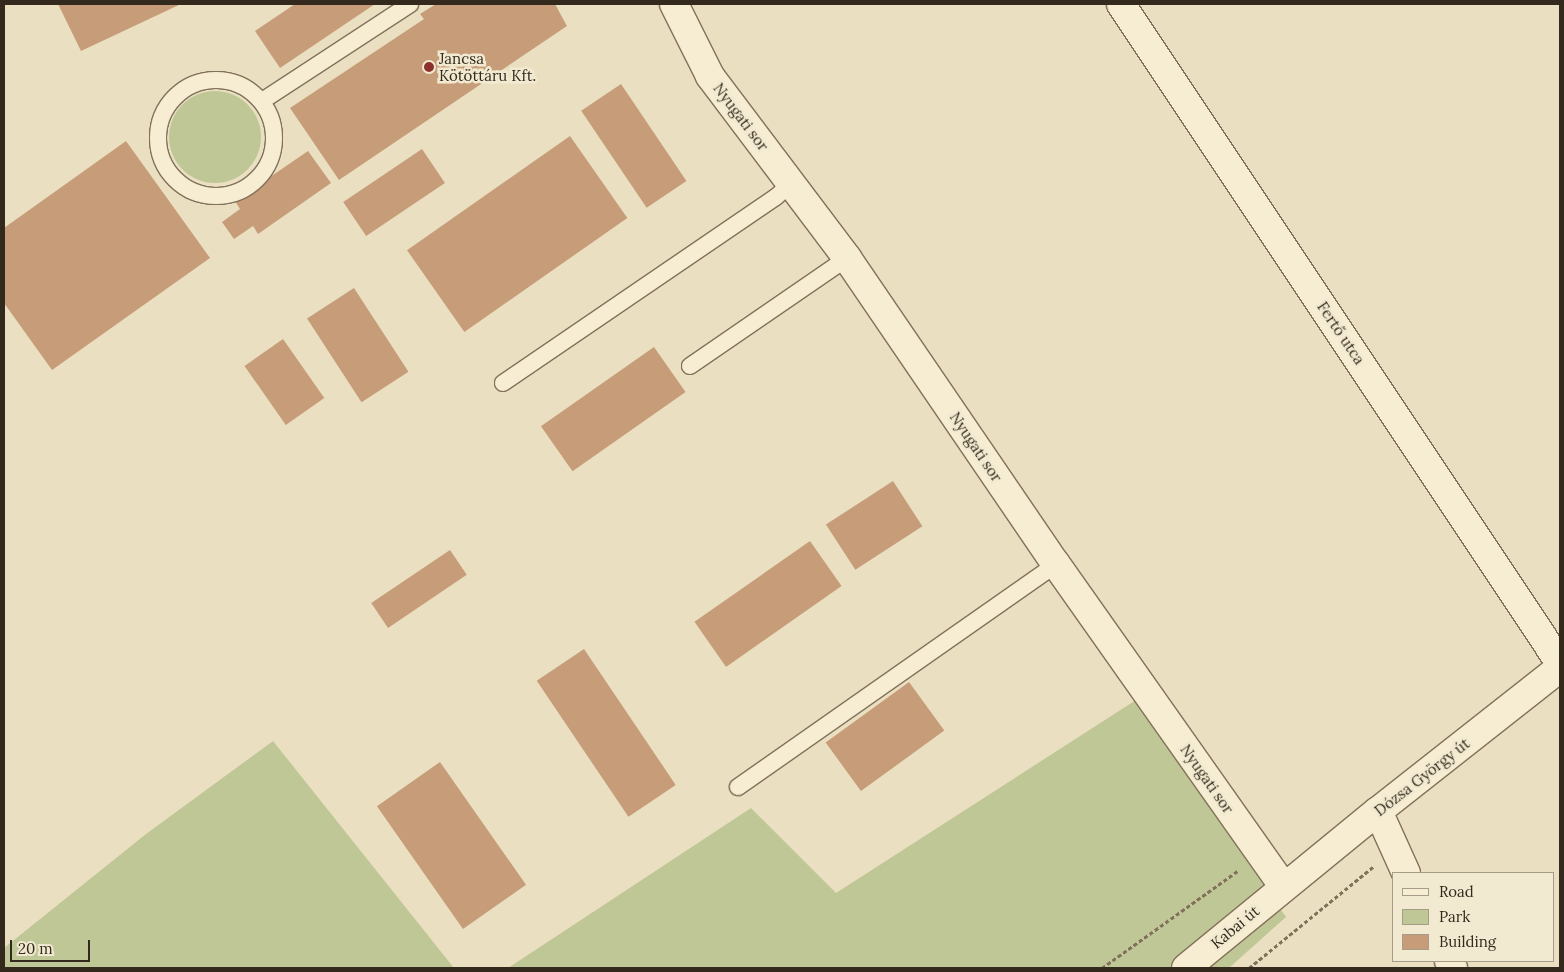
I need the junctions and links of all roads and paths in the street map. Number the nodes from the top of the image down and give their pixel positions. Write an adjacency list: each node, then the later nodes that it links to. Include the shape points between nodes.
1 (410, 4): 4 (lane)
2 (674, 4): 5 (street, Nyugati sor, via 710,76)
3 (1121, 4): 10 (street, Fertő utca)
4 (262, 101): 4 (lane, via 246,88 226,80 204,80 184,89 169,104 160,123 158,144 164,165 178,182 196,193 218,196 239,192 256,180 269,162 275,142 272,120)
5 (792, 182): 6 (street, Nyugati sor); 8 (lane, via 776,197)
6 (847, 258): 7 (lane); 9 (street, Nyugati sor)
7 (690, 366)
8 (503, 383)
9 (1056, 564): 12 (lane); 14 (street, Nyugati sor)
10 (1560, 662)
11 (1560, 668): 13 (street, Dózsa György út)
12 (738, 787)
13 (1378, 811): 15 (street); 16 (street, Dózsa György út)
14 (1262, 854): 16 (street, Nyugati sor); 17 (path)
15 (1401, 861): 19 (path)
16 (1284, 886): 18 (street, Kabai út)
17 (1102, 968)
18 (1186, 968)
19 (1249, 968)

